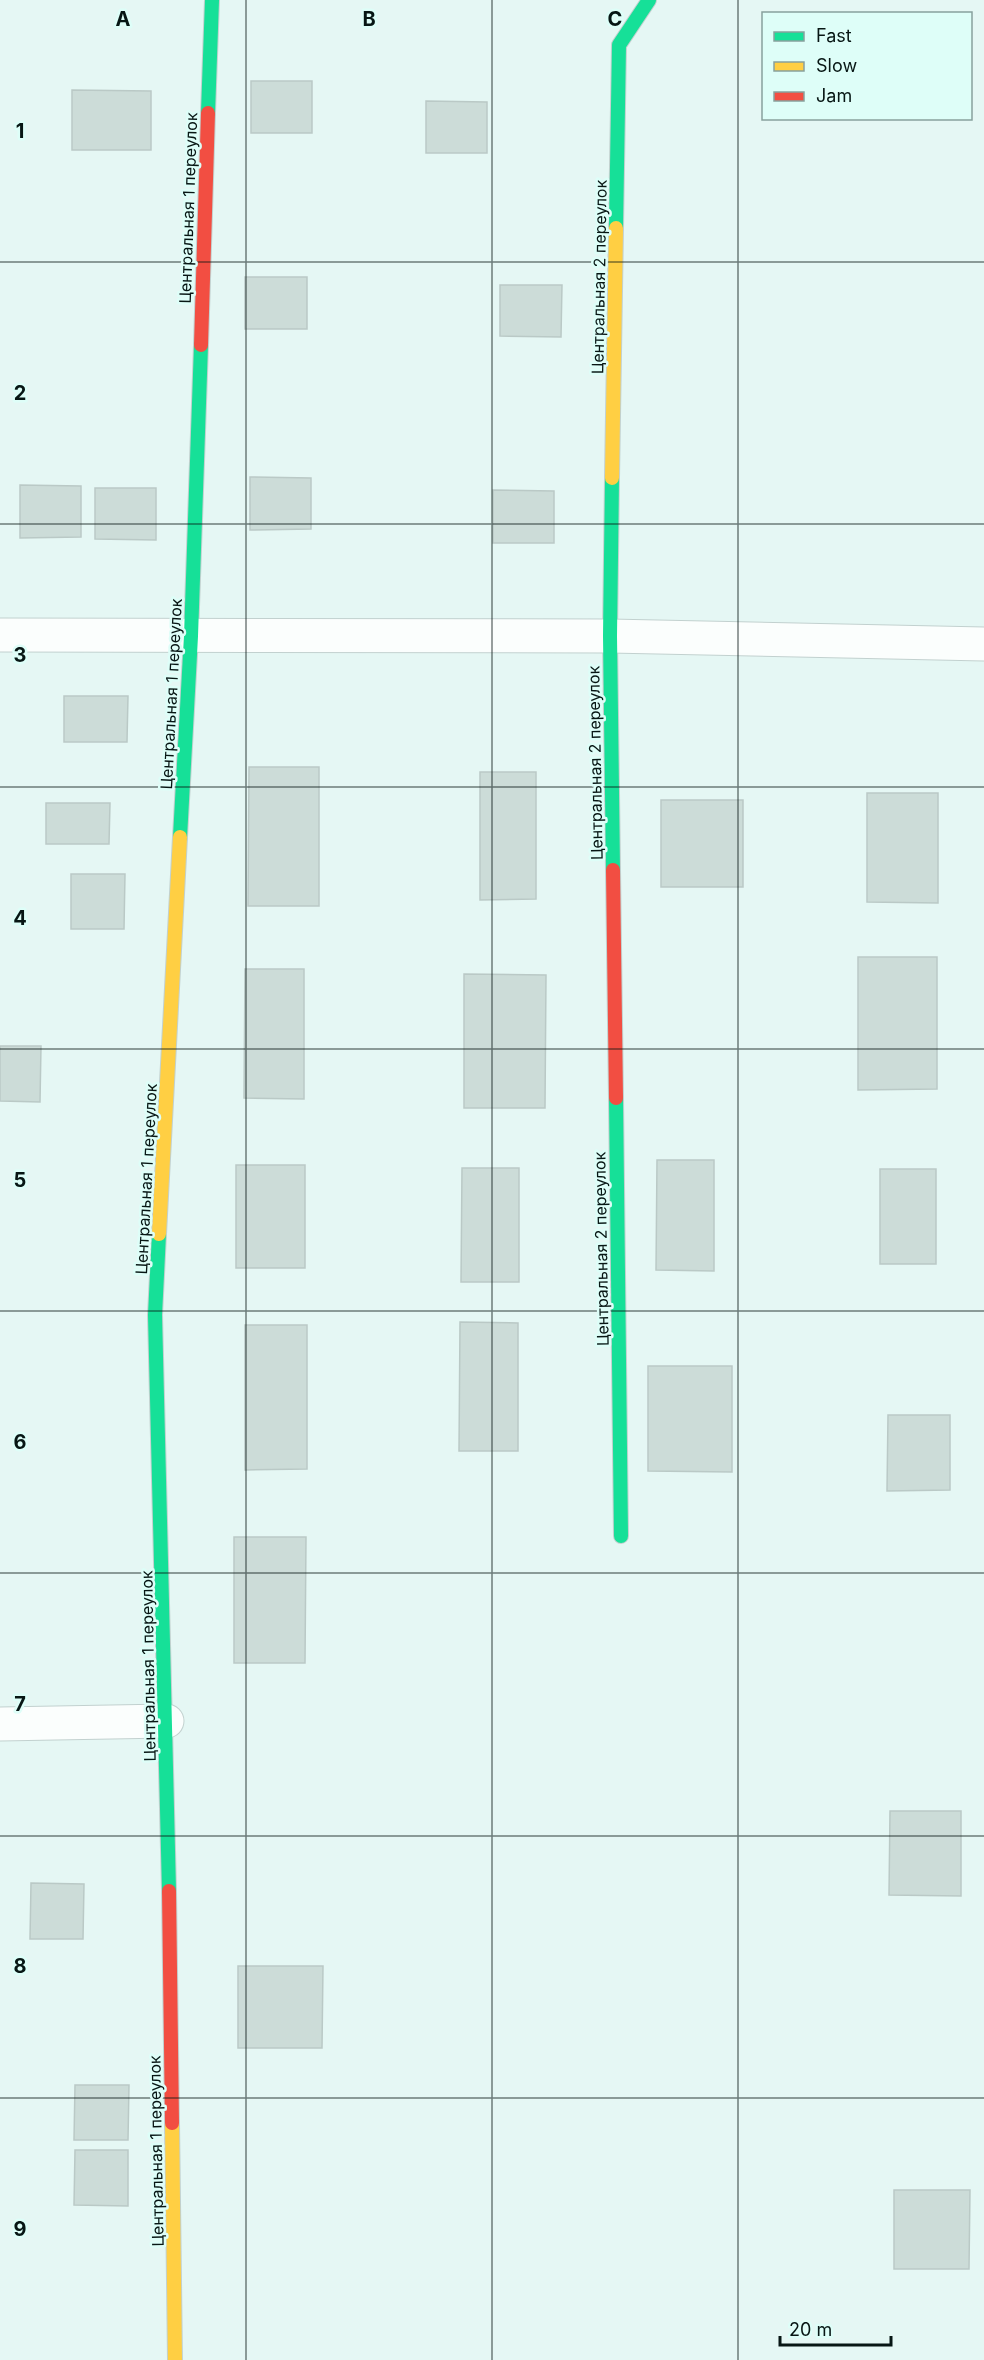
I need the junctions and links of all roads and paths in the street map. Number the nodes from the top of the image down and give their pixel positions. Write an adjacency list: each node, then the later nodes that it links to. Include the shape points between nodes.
1 (212, 0): 4 (street, Центральная 1 переулок)
2 (649, 0): 5 (street, Центральная 2 переулок, via 619,45)
3 (0, 635): 4 (street)
4 (191, 636): 5 (street); 8 (street, Центральная 1 переулок, via 155,1315)
5 (610, 636): 6 (street); 7 (street, Центральная 2 переулок)
6 (984, 645)
7 (621, 1536)
8 (167, 1721): 9 (street); 10 (street, Центральная 1 переулок)
9 (0, 1724)
10 (175, 2360)

